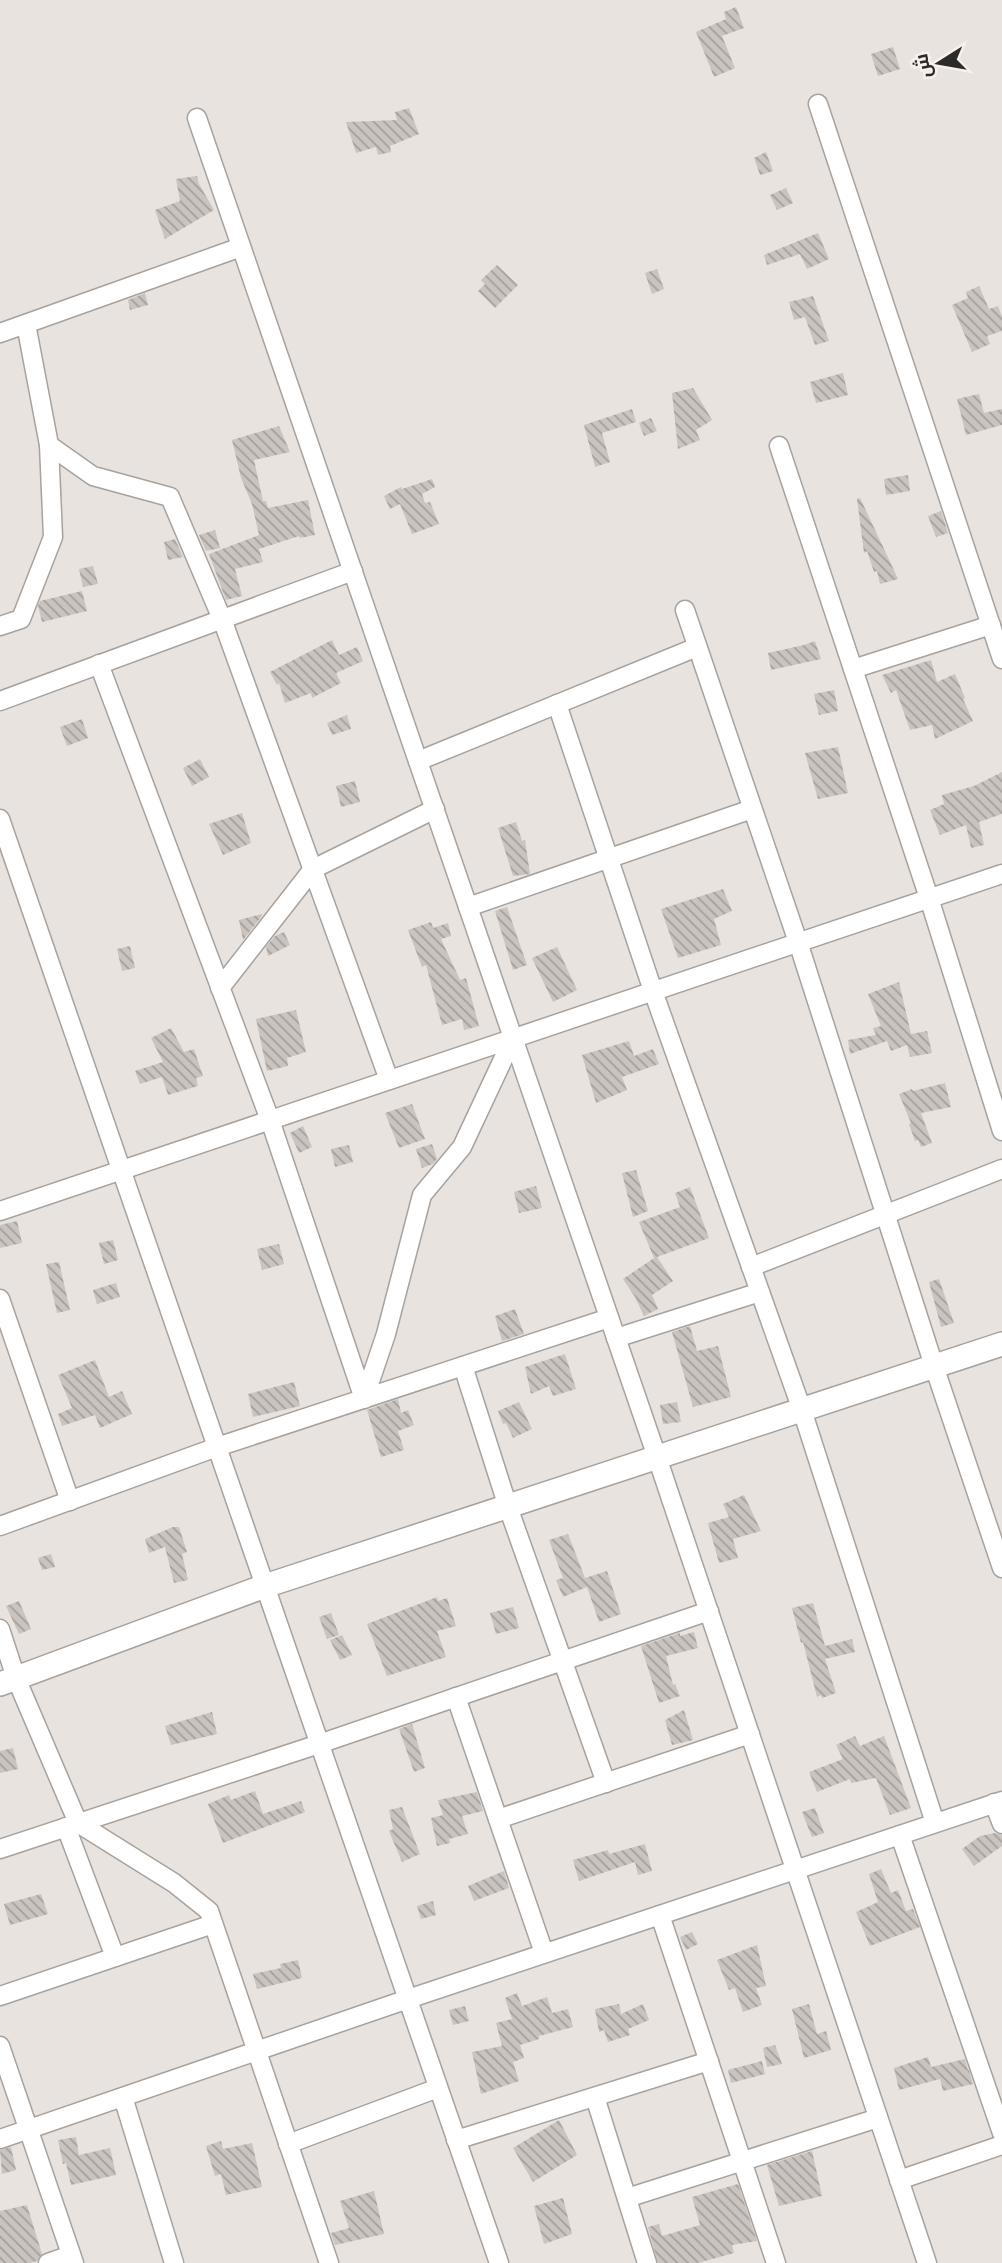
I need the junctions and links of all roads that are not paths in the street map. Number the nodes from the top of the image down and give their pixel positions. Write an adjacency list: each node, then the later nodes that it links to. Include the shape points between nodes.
1 (818, 104): 11 (street)
2 (197, 118): 3 (street)
3 (242, 247): 4 (street); 8 (street)
4 (26, 324): 5 (street); 6 (street)
5 (0, 333)
6 (49, 445): 10 (street, via 93,476 170,497); 12 (street, via 53,537 21,620)
7 (779, 446): 16 (street)
8 (353, 571): 10 (street); 19 (street)
9 (685, 610): 13 (street)
10 (222, 619): 15 (street); 24 (street)
11 (991, 625): 14 (street); 16 (street)
12 (0, 626)
13 (697, 647): 18 (street); 20 (street)
14 (1002, 659)
15 (99, 664): 17 (street); 29 (street)
16 (853, 669): 26 (street)
17 (0, 701)
18 (557, 704): 19 (street); 23 (street)
19 (418, 761): 21 (street)
20 (752, 808): 23 (street); 28 (street)
21 (435, 809): 24 (street); 27 (street)
22 (0, 819): 36 (street)
23 (608, 859): 27 (street); 30 (street)
24 (313, 869): 29 (street); 32 (street)
25 (1002, 874): 26 (street)
26 (929, 898): 28 (street); 34 (street)
27 (468, 907): 31 (street)
28 (798, 942): 30 (street); 38 (street)
29 (220, 988): 33 (street)
30 (653, 991): 31 (street); 39 (street)
31 (513, 1038): 32 (street); 42 (street); 48 (street, via 462,1147 422,1195)
32 (389, 1080): 33 (street)
33 (270, 1120): 36 (street); 48 (street)
34 (1002, 1131)
35 (1002, 1168): 38 (street)
36 (121, 1170): 37 (street); 50 (street)
37 (0, 1211)
38 (886, 1214): 39 (street); 47 (street)
39 (751, 1267): 40 (street)
40 (760, 1292): 43 (street); 49 (street)
41 (0, 1299): 45 (street)
42 (609, 1318): 43 (street); 46 (street)
43 (616, 1338): 51 (street)
44 (1002, 1344): 47 (street)
45 (8, 1348): 52 (street)
46 (463, 1366): 48 (street); 53 (street)
47 (934, 1366): 49 (street); 55 (street)
48 (364, 1399): 50 (street)
49 (802, 1410): 51 (street); 67 (street)
50 (217, 1447): 52 (street); 56 (street)
51 (657, 1457): 53 (street); 57 (street)
52 (69, 1501): 54 (street)
53 (508, 1507): 56 (street); 59 (street)
54 (0, 1526)
55 (1002, 1565)
56 (265, 1586): 60 (street); 63 (street)
57 (709, 1611): 59 (street); 62 (street)
58 (0, 1629): 60 (street)
59 (563, 1661): 61 (street); 64 (street)
60 (8, 1681): 69 (street)
61 (456, 1697): 63 (street); 66 (street)
62 (750, 1734): 64 (street); 72 (street)
63 (319, 1744): 69 (street); 78 (street)
64 (606, 1783): 66 (street)
65 (998, 1802): 67 (street); 68 (street)
66 (498, 1819): 75 (street)
67 (935, 1823): 70 (street)
68 (1002, 1824)
69 (72, 1825): 71 (street); 74 (street, via 174,1882 209,1911); 76 (street)
70 (900, 1835): 72 (street); 87 (street)
71 (0, 1849)
72 (795, 1870): 73 (street); 85 (street)
73 (660, 1915): 75 (street); 81 (street)
74 (214, 1924): 76 (street); 80 (street)
75 (544, 1953): 78 (street)
76 (115, 1957): 77 (street)
77 (0, 1996)
78 (408, 1999): 80 (street); 82 (street)
79 (0, 2046): 86 (street)
80 (257, 2050): 83 (street); 90 (street)
81 (709, 2061): 84 (street); 92 (street)
82 (438, 2088): 89 (street); 90 (street)
83 (123, 2096): 86 (street); 97 (street)
84 (595, 2097): 89 (street); 94 (street)
85 (878, 2118): 92 (street); 93 (street)
86 (29, 2129): 88 (street); 95 (street)
87 (1002, 2133)
88 (0, 2138)
89 (456, 2140): 99 (street)
90 (288, 2144): 98 (street)
91 (1002, 2145): 93 (street)
92 (742, 2161): 94 (street); 101 (street)
93 (899, 2180): 102 (street)
94 (627, 2198): 100 (street)
95 (73, 2259): 96 (street)
96 (48, 2263)
97 (174, 2263)
98 (329, 2263)
99 (499, 2263)
100 (647, 2263)
101 (776, 2263)
102 (927, 2263)

